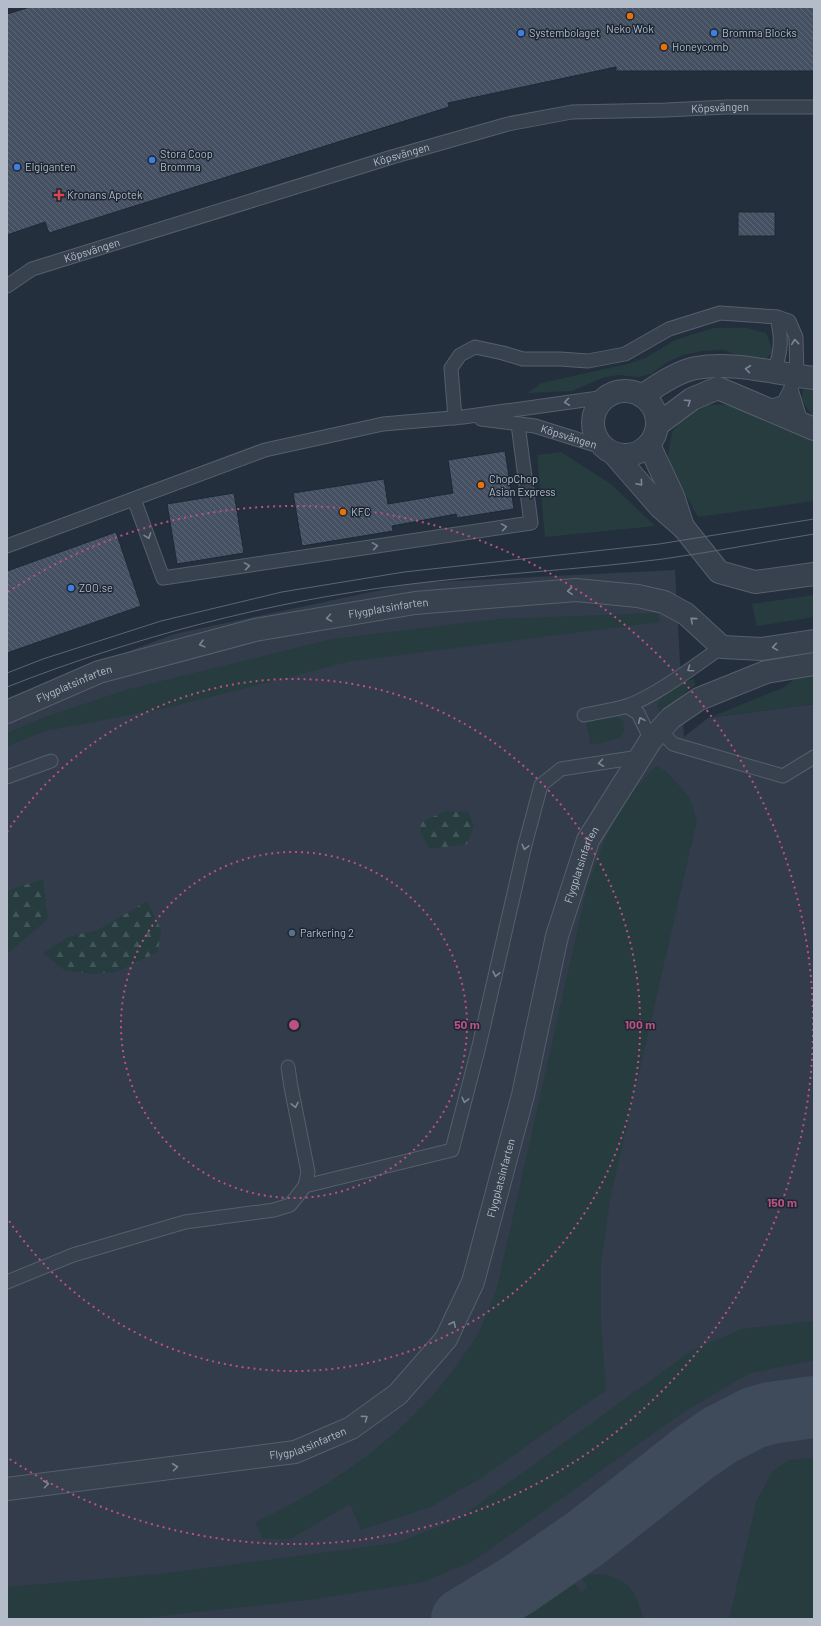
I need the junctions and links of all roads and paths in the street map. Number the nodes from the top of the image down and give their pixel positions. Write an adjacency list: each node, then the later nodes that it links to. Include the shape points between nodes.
1 (814, 106): 2 (lane, Köpsvängen, via 572,112 508,124 392,157 32,269)
2 (7, 286)
3 (777, 317): 4 (lane, via 781,346); 5 (lane, one-way to 3, via 796,337 789,320); 9 (lane, via 720,313 669,329 625,354 588,361 523,359 475,347 460,355 451,368)
4 (773, 373): 5 (street); 6 (street, one-way to 6, via 718,366 694,368 662,382)
5 (801, 381): 8 (lane, via 784,402); 12 (lane)
6 (642, 396): 7 (street, via 624,391); 11 (street, via 654,408)
7 (606, 397): 9 (lane, Köpsvängen, one-way to 9); 14 (street, via 599,403 592,421 596,439)
8 (767, 408): 11 (street, one-way to 8, via 692,399 718,388); 12 (street)
9 (459, 418): 10 (lane, Köpsvängen); 15 (lane, Köpsvängen, via 382,424 265,450)
10 (518, 424): 14 (lane, Köpsvängen, via 534,426); 15 (lane, one-way to 10, via 163,578 531,523)
11 (657, 425): 13 (street, via 655,436)
12 (808, 427)
13 (649, 445): 14 (street, via 633,455 624,456); 16 (street, via 673,496)
14 (608, 450): 16 (street, one-way to 16, via 660,507)
15 (134, 499): 17 (lane, Köpsvängen)
16 (684, 528): 18 (street, via 719,572 756,582)
17 (7, 546)
18 (814, 574)
19 (814, 641): 20 (street, one-way to 20, via 762,649)
20 (722, 647): 22 (lane, one-way to 22, via 651,694); 23 (street, Flygplatsinfarten, one-way to 23, via 686,614 664,602 638,596 576,590 415,603 248,632 99,672)
21 (814, 664): 25 (street, Flygplatsinfarten, via 766,672 699,699 671,718)
22 (626, 706): 24 (lane); 25 (lane, one-way to 22, via 638,713)
23 (7, 712)
24 (584, 715)
25 (650, 742): 26 (lane, via 673,744 783,776); 30 (lane, one-way to 30, via 561,769 541,785 452,1150); 32 (street, Flygplatsinfarten, one-way to 25, via 295,1452 351,1428 398,1394 446,1339 472,1282 523,1095 557,936 588,840)
26 (814, 757)
27 (51, 761): 28 (lane)
28 (7, 778)
29 (288, 1067): 30 (lane, one-way to 30, via 308,1172)
30 (305, 1186): 31 (lane, via 290,1205 274,1210 184,1222 73,1255)
31 (7, 1282)
32 (7, 1489)

